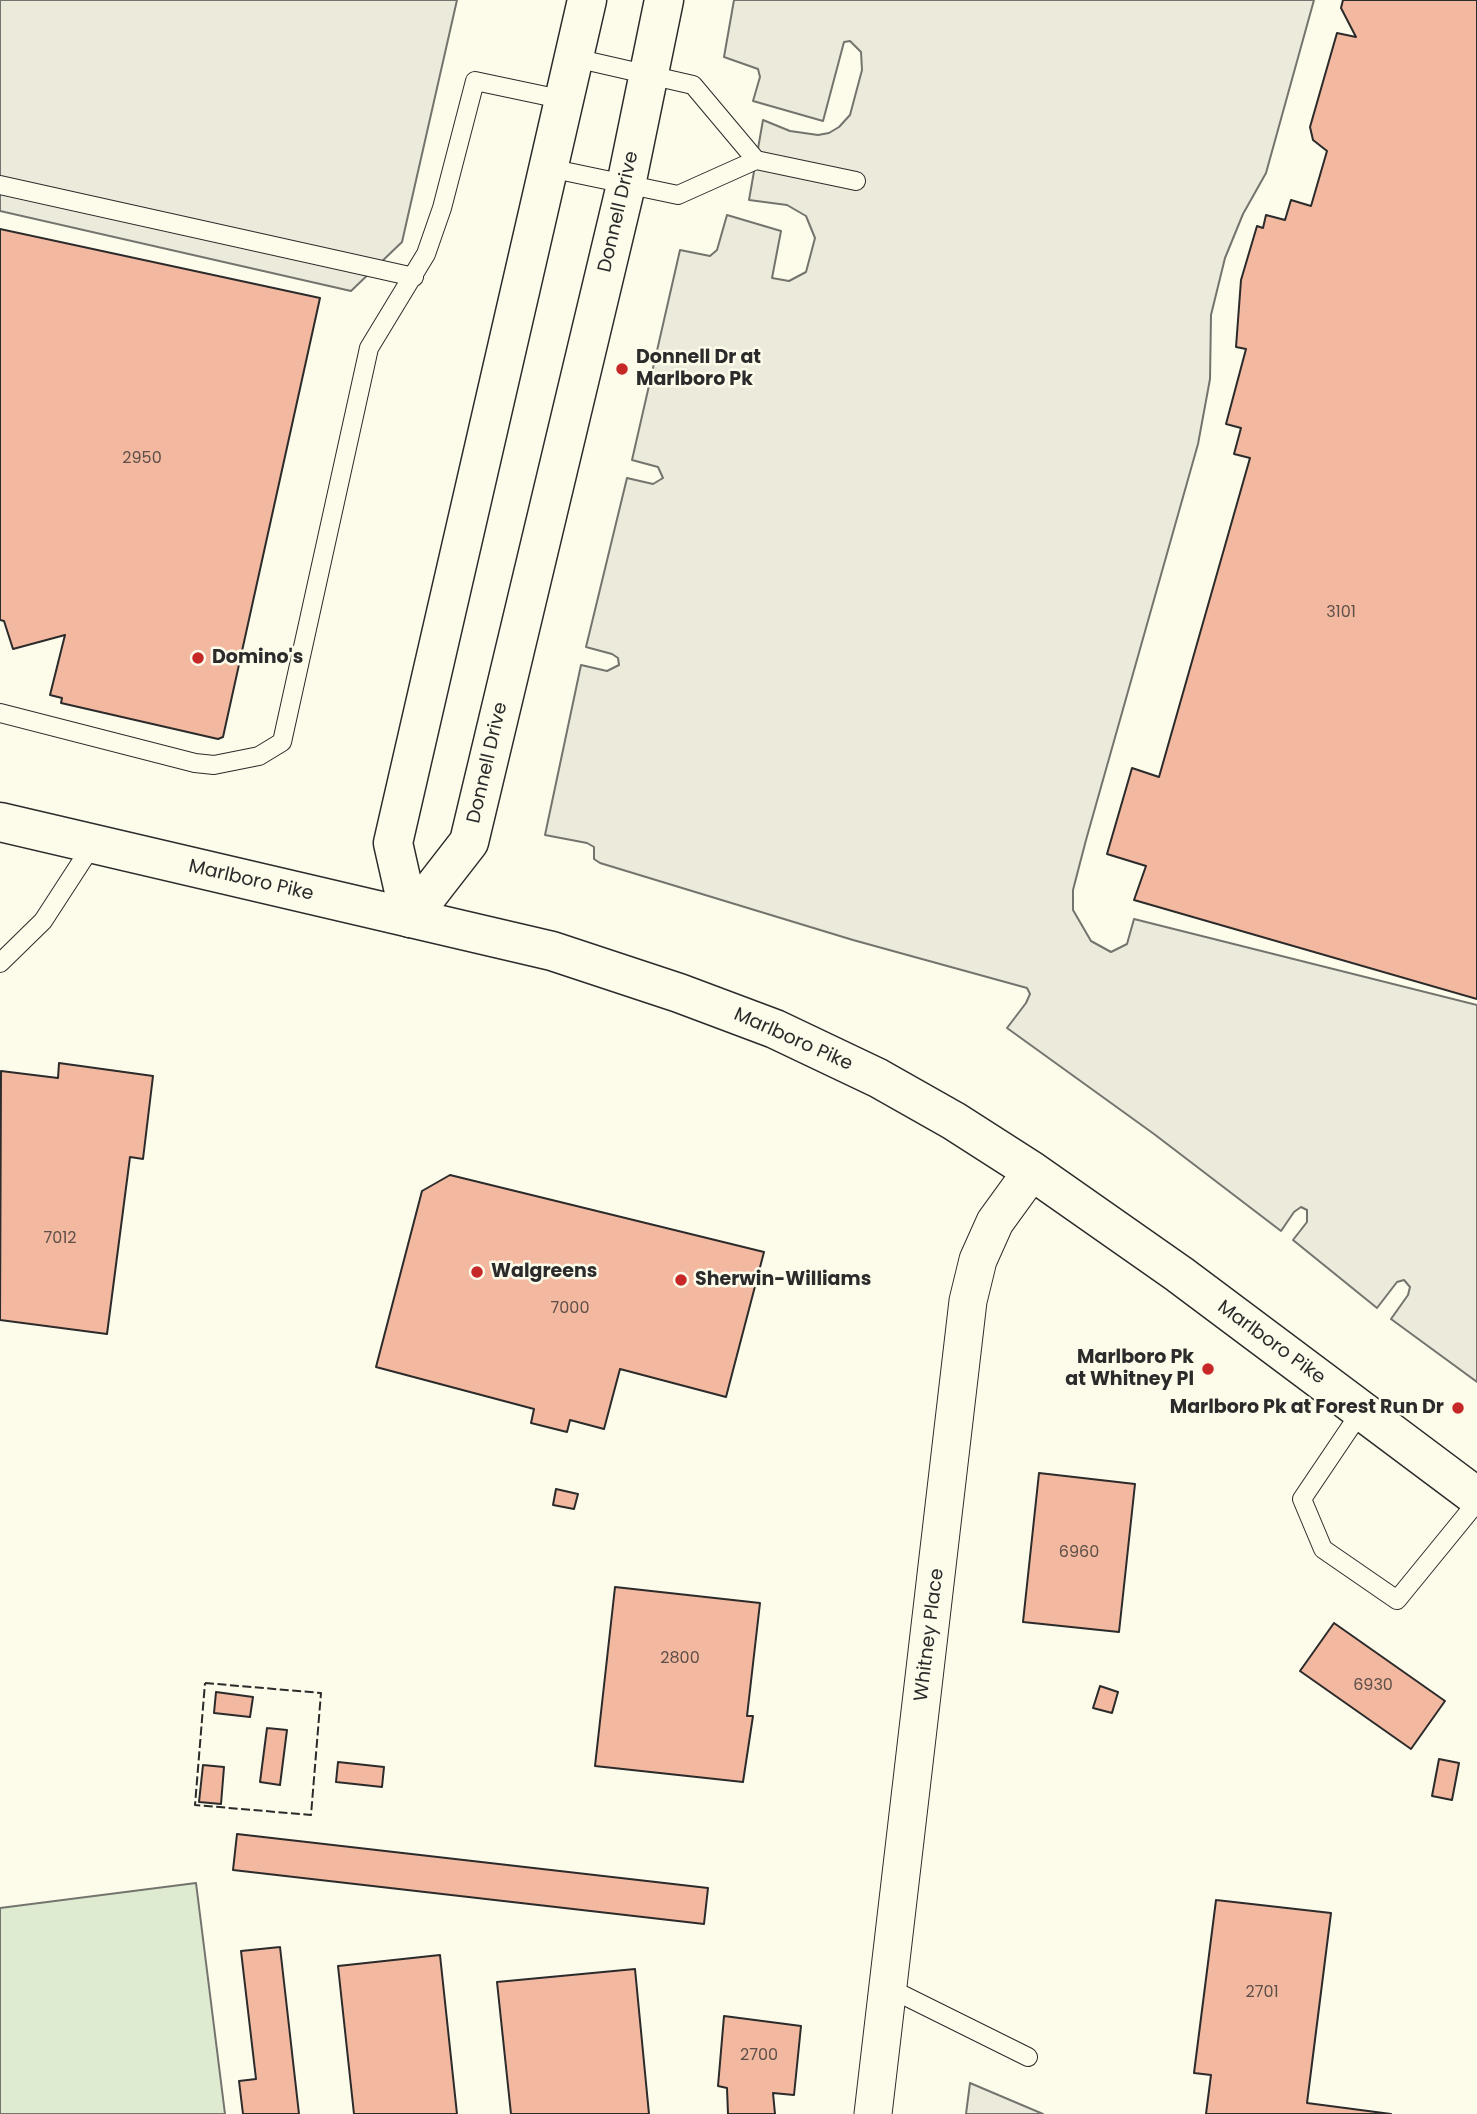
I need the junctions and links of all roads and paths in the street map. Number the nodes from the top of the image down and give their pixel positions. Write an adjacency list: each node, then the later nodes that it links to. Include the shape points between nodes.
1 (587, 0): 3 (street)
2 (664, 0): 4 (street, Donnell Drive)
3 (575, 58): 4 (lane); 5 (street)
4 (650, 75): 6 (lane, via 694,85); 10 (street, Donnell Drive)
5 (565, 100): 7 (street); 11 (lane, via 475,80 442,208)
6 (756, 160): 8 (lane); 10 (lane, via 678,195)
7 (549, 168): 10 (lane); 15 (street, via 393,843)
8 (856, 181)
9 (0, 185): 11 (lane)
10 (626, 185): 15 (street, Donnell Drive, via 469,842)
11 (414, 277): 12 (lane, via 369,348 282,741 235,763 204,764)
12 (0, 713)
13 (0, 822): 14 (street, Marlboro Pike)
14 (93, 844): 15 (street, Marlboro Pike); 16 (lane, via 43,921)
15 (410, 918): 17 (street, Marlboro Pike, via 552,951 775,1029 878,1078)
16 (0, 963)
17 (1032, 1171): 18 (street, Marlboro Pike); 21 (street, Whitney Place, via 995,1222 978,1260 968,1301)
18 (1362, 1410): 19 (street, Marlboro Pike); 20 (lane, via 1302,1499 1323,1549 1396,1601)
19 (1477, 1497)
20 (1477, 1502)
21 (889, 1988): 22 (lane); 23 (street, Whitney Place)
22 (1028, 2057)
23 (873, 2114)

